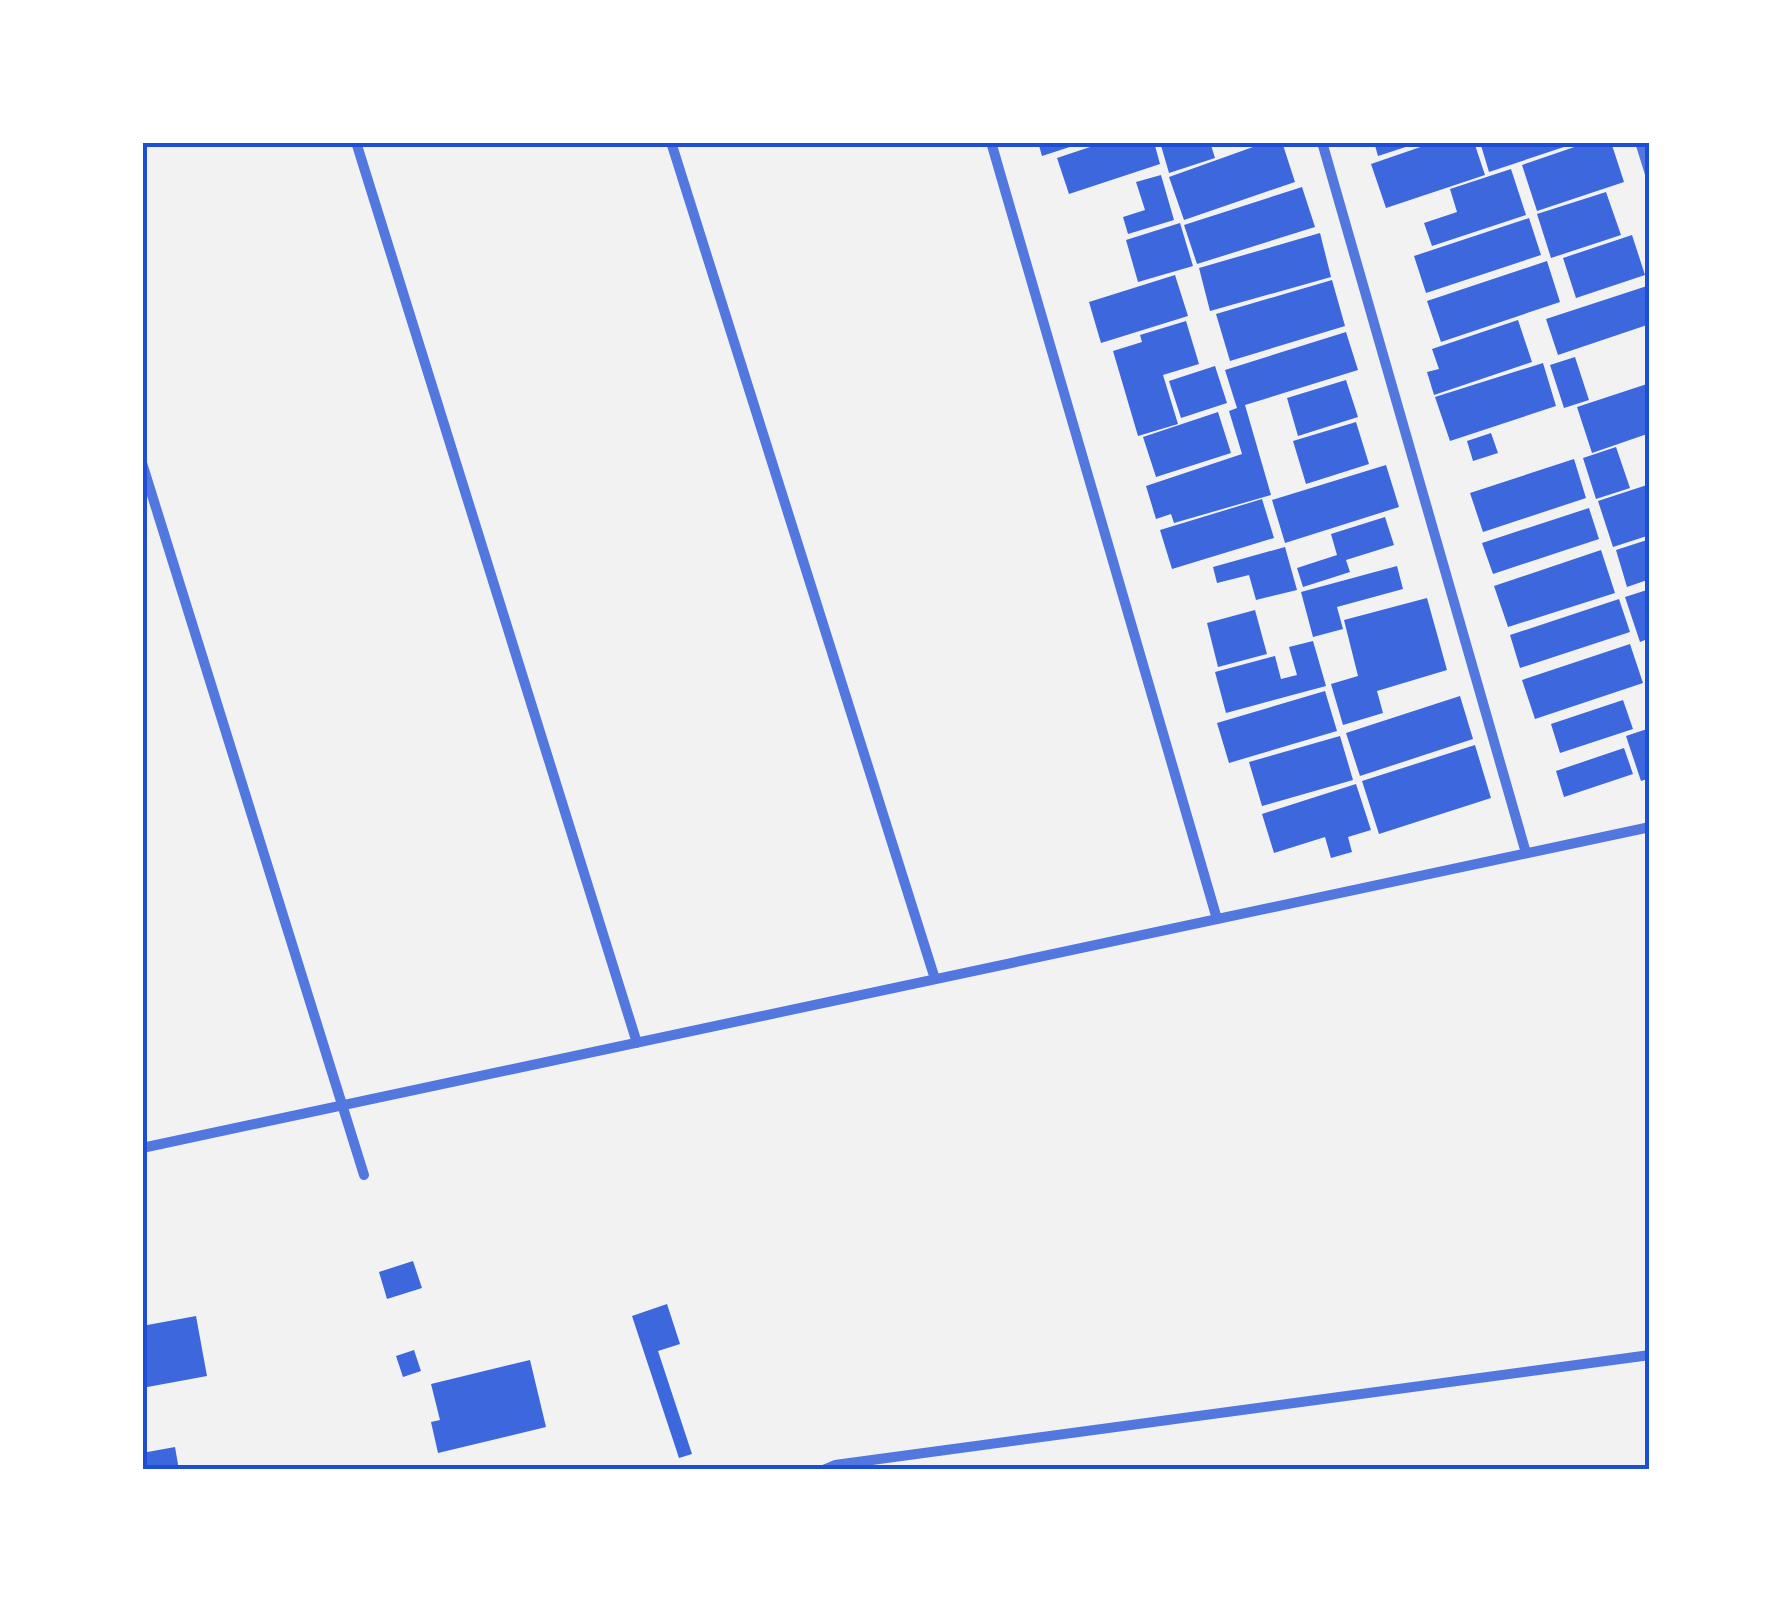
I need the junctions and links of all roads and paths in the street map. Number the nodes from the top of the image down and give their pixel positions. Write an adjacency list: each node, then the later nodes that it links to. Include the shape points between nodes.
1 (356, 142): 12 (street)
2 (672, 142): 11 (street)
3 (991, 142): 10 (street)
4 (1322, 142): 9 (street)
5 (1640, 142): 6 (street)
6 (1650, 174)
7 (142, 462): 13 (street)
8 (1650, 827): 9 (street)
9 (1526, 854): 10 (street)
10 (1216, 919): 11 (street)
11 (936, 979): 12 (street)
12 (636, 1042): 13 (street)
13 (343, 1105): 14 (street); 15 (street)
14 (142, 1148)
15 (364, 1176)
16 (1650, 1355): 17 (street)
17 (823, 1470)

